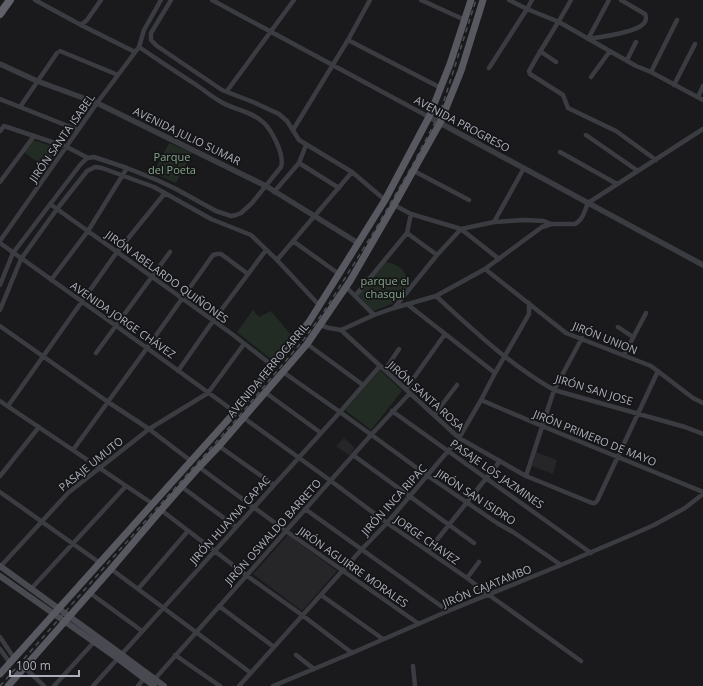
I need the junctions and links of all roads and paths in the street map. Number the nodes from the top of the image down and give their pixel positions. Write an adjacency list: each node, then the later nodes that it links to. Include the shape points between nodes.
1 (4, 0): 18 (highway)
2 (10, 0): 20 (highway)
3 (34, 0): 24 (street)
4 (101, 0): 24 (street)
5 (161, 0): 30 (street, via 144,30)
6 (172, 0): 46 (street, via 151,33 151,40 156,46)
7 (212, 0): 25 (street, AVENIDA PROGRESO)
8 (294, 0): 25 (street)
9 (370, 0): 27 (street)
10 (421, 0): 21 (street)
11 (471, 0): 21 (main road, AVENIDA FERROCARRIL)
12 (483, 0): 53 (main road, AVENIDA FERROCARRIL, via 461,71)
13 (509, 0): 19 (street)
14 (532, 0): 19 (street)
15 (571, 0): 23 (street)
16 (609, 0): 26 (street)
17 (621, 0): 26 (street, via 645,14 646,21 643,25 617,34)
18 (0, 5)
19 (527, 9): 23 (street); 38 (street)
20 (0, 14)
21 (465, 20): 45 (main road, AVENIDA FERROCARRIL)
22 (677, 20): 39 (street)
23 (559, 22): 26 (street); 31 (street)
24 (81, 26): 33 (street)
25 (271, 32): 37 (street, AVENIDA PROGRESO); 46 (street)
26 (588, 39): 32 (street)
27 (348, 40): 37 (street); 45 (street)
28 (636, 42): 34 (street)
29 (695, 44): 43 (street)
30 (139, 47): 33 (street, JIRÓN SANTA ISABEL); 74 (street, via 223,103 256,116 264,122 282,157 281,167)
31 (540, 51): 35 (street); 64 (street, via 529,71 530,74 563,95 568,108 616,131)
32 (610, 51): 34 (street); 41 (street)
33 (135, 52): 40 (street, JIRÓN SANTA ISABEL)
34 (627, 60): 39 (street)
35 (556, 62)
36 (0, 64): 42 (street, AVENIDA JULIO SUMAR)
37 (333, 65): 52 (street, AVENIDA PROGRESO); 56 (street)
38 (489, 68)
39 (650, 72): 43 (street)
40 (118, 75): 42 (street, via 58,52); 50 (street, JIRÓN SANTA ISABEL)
41 (591, 77)
42 (38, 81): 50 (street, AVENIDA JULIO SUMAR); 51 (street)
43 (674, 85): 47 (street)
44 (703, 86): 47 (street)
45 (440, 88): 52 (main road, AVENIDA FERROCARRIL)
46 (227, 91): 56 (street, via 279,114)
47 (698, 97): 49 (street)
48 (0, 100): 51 (street)
49 (703, 100)
50 (98, 103): 55 (street, JIRÓN SANTA ISABEL); 74 (street, AVENIDA JULIO SUMAR)
51 (20, 107): 55 (street)
52 (429, 117): 53 (street, AVENIDA PROGRESO); 78 (main road, AVENIDA FERROCARRIL)
53 (440, 123): 67 (street, AVENIDA PROGRESO); 68 (main road, AVENIDA FERROCARRIL)
54 (703, 129): 64 (street)
55 (78, 130): 61 (street, JIRÓN SANTA ISABEL)
56 (293, 130): 60 (street, via 299,140)
57 (0, 131): 59 (street, via 4,126)
58 (586, 135): 69 (street)
59 (34, 136): 61 (street); 72 (street)
60 (306, 145): 65 (street); 70 (street)
61 (67, 147): 63 (street); 92 (street, JIRÓN SANTA ISABEL)
62 (560, 152): 73 (street)
63 (88, 158): 66 (street, via 94,157); 81 (street)
64 (656, 160): 69 (street)
65 (299, 163): 75 (street); 76 (street)
66 (127, 168): 71 (street); 74 (street, via 231,216 241,213)
67 (524, 168): 80 (street, AVENIDA PROGRESO); 86 (street)
68 (414, 171): 79 (street); 82 (main road, AVENIDA FERROCARRIL)
69 (638, 171): 73 (street)
70 (352, 172): 75 (street); 78 (street)
71 (123, 175): 77 (street); 83 (street, via 102,168 92,168); 89 (street)
72 (0, 182)
73 (617, 184): 80 (street)
74 (266, 186): 76 (street, AVENIDA JULIO SUMAR)
75 (338, 188): 85 (street)
76 (274, 192): 85 (street, AVENIDA JULIO SUMAR)
77 (165, 193): 94 (street, via 211,219 251,235); 95 (street)
78 (385, 200): 93 (main road, AVENIDA FERROCARRIL)
79 (469, 200)
80 (588, 203): 87 (street, via 580,220 575,224); 102 (street, AVENIDA PROGRESO)
81 (50, 204): 83 (street, JIRÓN ABELARDO QUIÑONES); 97 (street)
82 (394, 205): 84 (street); 109 (main road, AVENIDA FERROCARRIL)
83 (57, 209): 89 (street, JIRÓN ABELARDO QUIÑONES); 99 (street)
84 (412, 214): 88 (street); 90 (street)
85 (314, 216): 91 (street); 93 (street, AVENIDA JULIO SUMAR)
86 (494, 222): 87 (street, via 525,220); 88 (street)
87 (552, 224): 100 (street, via 542,227)
88 (461, 229): 98 (street); 100 (street)
89 (88, 231): 95 (street, JIRÓN ABELARDO QUIÑONES); 107 (street)
90 (407, 233): 98 (street); 110 (street)
91 (293, 241): 101 (street); 105 (street)
92 (0, 242): 97 (street, AVENIDA JORGE CHÁVEZ)
93 (358, 243): 105 (main road, AVENIDA FERROCARRIL)
94 (266, 250): 101 (street); 104 (street)
95 (117, 252): 106 (street, JIRÓN ABELARDO QUIÑONES); 113 (street)
96 (170, 252): 106 (street)
97 (13, 253): 99 (street, AVENIDA JORGE CHÁVEZ); 108 (street)
98 (437, 255): 117 (street)
99 (21, 259): 107 (street, AVENIDA JORGE CHÁVEZ); 118 (street)
100 (499, 259): 103 (street)
101 (277, 260): 116 (street)
102 (703, 265)
103 (485, 269): 111 (street); 114 (street, JIRÓN UNION)
104 (248, 274): 112 (street, via 221,254 213,255); 121 (street)
105 (339, 274): 116 (main road, AVENIDA FERROCARRIL)
106 (152, 276): 112 (street, JIRÓN ABELARDO QUIÑONES); 124 (street)
107 (51, 280): 113 (street, AVENIDA JORGE CHÁVEZ)
108 (0, 285)
109 (346, 287): 110 (street); 122 (main road, AVENIDA FERROCARRIL)
110 (355, 296): 120 (street)
111 (436, 296): 115 (street); 136 (street, JIRÓN SAN JOSE)
112 (183, 299): 121 (street, JIRÓN ABELARDO QUIÑONES); 132 (street)
113 (83, 302): 124 (street, AVENIDA JORGE CHÁVEZ); 137 (street)
114 (529, 303): 129 (street, JIRÓN UNION, via 566,333); 136 (street, JIRÓN INCA RIPAC, via 529,314)
115 (407, 304): 117 (street); 127 (street)
116 (319, 305): 138 (main road, AVENIDA FERROCARRIL, via 309,322)
117 (394, 308): 120 (street)
118 (0, 310)
119 (646, 313): 128 (street)
120 (374, 315): 126 (street)
121 (213, 321): 130 (street, JIRÓN ABELARDO QUIÑONES); 141 (street)
122 (320, 325): 126 (street); 131 (main road, AVENIDA FERROCARRIL)
123 (0, 326): 137 (street)
124 (116, 326): 132 (street, AVENIDA JORGE CHÁVEZ); 134 (street)
125 (618, 327): 128 (street)
126 (340, 330): 139 (street, JIRÓN SANTA ROSA)
127 (445, 334): 144 (street); 147 (street)
128 (634, 337): 135 (street)
129 (582, 338): 135 (street, JIRÓN UNION); 148 (street)
130 (244, 344): 138 (street, JIRÓN ABELARDO QUIÑONES); 149 (street)
131 (307, 344): 143 (main road, AVENIDA FERROCARRIL); 145 (street)
132 (147, 348): 141 (street, AVENIDA JORGE CHÁVEZ); 154 (street)
133 (398, 350): 140 (street)
134 (96, 354)
135 (624, 355): 142 (street, JIRÓN UNION)
136 (504, 356): 144 (street, JIRÓN INCA RIPAC); 148 (street, JIRÓN SAN JOSE)
137 (43, 357): 154 (street); 156 (street)
138 (273, 366): 158 (main road, AVENIDA FERROCARRIL)
139 (380, 366): 140 (street, JIRÓN SANTA ROSA); 145 (street, JIRÓN HUAYNA CAPAC)
140 (385, 370): 147 (street, JIRÓN SANTA ROSA)
141 (178, 371): 149 (street, AVENIDA JORGE CHÁVEZ)
142 (658, 371): 155 (street, JIRÓN UNION); 160 (street)
143 (283, 372): 150 (main road, AVENIDA FERROCARRIL); 159 (street, JIRÓN SAN ISIDRO)
144 (495, 373): 152 (street, JIRÓN INCA RIPAC)
145 (363, 385): 159 (street, JIRÓN HUAYNA CAPAC)
146 (457, 385): 161 (street)
147 (406, 389): 151 (street, JIRÓN SANTA ROSA)
148 (554, 390): 160 (street, JIRÓN SAN JOSE); 163 (street)
149 (208, 393): 158 (street, AVENIDA JORGE CHÁVEZ); 165 (street, PASAJE UMUTO)
150 (266, 393): 162 (main road, AVENIDA FERROCARRIL); 166 (street)
151 (410, 393): 157 (street, JIRÓN OSWALDO BARRETO); 161 (street, JIRÓN SANTA ROSA)
152 (481, 400): 163 (street, JIRÓN PRIMERO DE MAYO); 169 (street, JIRÓN INCA RIPAC)
153 (0, 401): 156 (street)
154 (108, 402): 165 (street); 171 (street)
155 (703, 403)
156 (8, 406): 164 (street)
157 (392, 411): 168 (street, JIRÓN OSWALDO BARRETO); 172 (street, PASAJE LOS JAZMINES)
158 (235, 412): 176 (main road, AVENIDA FERROCARRIL)
159 (340, 412): 166 (street, JIRÓN HUAYNA CAPAC); 168 (street, JIRÓN SAN ISIDRO)
160 (638, 413): 167 (street, JIRÓN SAN JOSE); 174 (street)
161 (434, 415): 169 (street, JIRÓN SANTA ROSA)
162 (244, 418): 170 (main road, AVENIDA FERROCARRIL); 175 (street, JORGE CHAVEZ)
163 (542, 426): 174 (street, JIRÓN PRIMERO DE MAYO); 182 (street)
164 (39, 427): 171 (street); 180 (street)
165 (149, 429): 176 (street); 178 (street, PASAJE UMUTO)
166 (321, 433): 175 (street, JIRÓN HUAYNA CAPAC)
167 (703, 434)
168 (371, 435): 173 (street, JIRÓN OSWALDO BARRETO); 181 (street, JIRÓN SAN ISIDRO)
169 (459, 438): 172 (street, JIRÓN INCA RIPAC); 177 (street, JIRÓN SANTA ROSA)
170 (220, 446): 179 (main road, AVENIDA FERROCARRIL); 185 (street)
171 (73, 450): 178 (street)
172 (448, 451): 181 (street, JIRÓN INCA RIPAC); 183 (street, PASAJE LOS JAZMINES)
173 (353, 456): 184 (street, JIRÓN OSWALDO BARRETO); 190 (street)
174 (618, 457): 182 (street, JIRÓN SANTA ROSA, via 595,503); 189 (street, JIRÓN PRIMERO DE MAYO)
175 (298, 458): 184 (street, JORGE CHAVEZ); 185 (street, JIRÓN HUAYNA CAPAC)
176 (191, 461): 192 (main road, AVENIDA FERROCARRIL)
177 (500, 461): 182 (street, JIRÓN SANTA ROSA); 183 (street)
178 (99, 468): 186 (street); 196 (street, PASAJE UMUTO, via 68,493)
179 (199, 468): 187 (main road, AVENIDA FERROCARRIL); 193 (street, JIRÓN AGUIRRE MORALES)
180 (0, 476)
181 (428, 476): 190 (street, JIRÓN INCA RIPAC); 191 (street, JIRÓN SAN ISIDRO)
182 (526, 476)
183 (487, 479): 191 (street); 207 (street, PASAJE LOS JAZMINES)
184 (331, 480): 194 (street, JIRÓN OSWALDO BARRETO); 197 (street, JORGE CHAVEZ)
185 (274, 485): 193 (street, JIRÓN HUAYNA CAPAC)
186 (126, 486): 192 (street); 203 (street)
187 (182, 487): 195 (main road, AVENIDA FERROCARRIL); 199 (street)
188 (0, 492): 196 (street)
189 (703, 493): 207 (street, JIRÓN CAJATAMBO, via 685,508 654,525)
190 (410, 496): 197 (street, JIRÓN INCA RIPAC); 198 (street)
191 (467, 503): 198 (street); 210 (street, JIRÓN SAN ISIDRO)
192 (153, 504): 209 (main road, AVENIDA FERROCARRIL)
193 (254, 507): 199 (street, JIRÓN HUAYNA CAPAC); 201 (street, JIRÓN AGUIRRE MORALES)
194 (305, 509): 201 (street, JIRÓN OSWALDO BARRETO); 204 (street)
195 (161, 510): 200 (street); 212 (main road, AVENIDA FERROCARRIL)
196 (42, 522): 203 (street); 211 (street, PASAJE UMUTO)
197 (387, 523): 204 (street, JIRÓN INCA RIPAC); 206 (street, JORGE CHAVEZ)
198 (450, 524): 202 (street); 206 (street)
199 (236, 527): 205 (street, JIRÓN HUAYNA CAPAC)
200 (188, 530): 205 (street); 218 (street)
201 (286, 531): 213 (street, JIRÓN AGUIRRE MORALES); 214 (street, JIRÓN OSWALDO BARRETO)
202 (474, 543)
203 (73, 544): 209 (street); 217 (street)
204 (362, 549): 213 (street, JIRÓN INCA RIPAC); 225 (street)
205 (214, 550): 214 (street); 223 (street, JIRÓN HUAYNA CAPAC)
206 (428, 551): 216 (street, JORGE CHAVEZ)
207 (591, 553): 210 (street, JIRÓN CAJATAMBO)
208 (479, 562): 216 (street)
209 (100, 563): 224 (main road, AVENIDA FERROCARRIL)
210 (561, 566): 221 (street, JIRÓN CAJATAMBO)
211 (0, 567): 217 (main road)
212 (111, 569): 218 (street); 219 (main road, AVENIDA FERROCARRIL)
213 (343, 570): 220 (street, JIRÓN INCA RIPAC); 228 (street, JIRÓN AGUIRRE MORALES)
214 (246, 575): 222 (street, JIRÓN OSWALDO BARRETO); 226 (street)
215 (0, 576): 224 (main road)
216 (466, 578): 221 (street, JORGE CHAVEZ)
217 (32, 589): 224 (main road)
218 (138, 589): 223 (street)
219 (90, 593): 227 (main road, AVENIDA FERROCARRIL); 229 (street)
220 (321, 595): 226 (street, JIRÓN INCA RIPAC); 232 (street)
221 (489, 595): 225 (street, JIRÓN CAJATAMBO); 241 (street, JORGE CHAVEZ)
222 (219, 606): 230 (street, JIRÓN OSWALDO BARRETO); 234 (street)
223 (163, 608): 229 (street, JIRÓN HUAYNA CAPAC); 230 (street)
224 (56, 611): 227 (main road); 240 (main road, AVENIDA FERROCARRIL)
225 (448, 611): 228 (street, JIRÓN CAJATAMBO)
226 (302, 615): 234 (street, JIRÓN INCA RIPAC); 236 (street)
227 (67, 619): 233 (main road); 238 (main road); 243 (main road, AVENIDA FERROCARRIL)
228 (419, 624): 232 (street, JIRÓN CAJATAMBO)
229 (142, 631): 238 (street, JIRÓN HUAYNA CAPAC)
230 (196, 632): 239 (street, JIRÓN OSWALDO BARRETO); 245 (street)
231 (0, 638): 240 (street)
232 (383, 639): 236 (street, JIRÓN CAJATAMBO)
233 (94, 642): 238 (main road); 251 (street)
234 (274, 647): 245 (street, JIRÓN INCA RIPAC)
235 (0, 649): 240 (street)
236 (352, 653): 244 (street, JIRÓN CAJATAMBO)
237 (296, 655): 244 (street)
238 (119, 656): 247 (main road); 252 (street, JIRÓN HUAYNA CAPAC)
239 (175, 656): 248 (street, JIRÓN OSWALDO BARRETO); 255 (street)
240 (12, 660): 246 (main road, AVENIDA FERROCARRIL)
241 (581, 661)
242 (413, 666): 258 (street)
243 (25, 668): 249 (main road, AVENIDA FERROCARRIL); 250 (street)
244 (314, 669): 257 (street, JIRÓN CAJATAMBO)
245 (251, 673): 256 (street, JIRÓN INCA RIPAC)
246 (0, 674)
247 (146, 676): 248 (main road); 253 (street)
248 (153, 683): 254 (main road)
249 (8, 686)
250 (44, 686)
251 (54, 686)
252 (92, 686)
253 (138, 686)
254 (164, 686)
255 (220, 686)
256 (240, 686)
257 (273, 686)
258 (415, 686)

